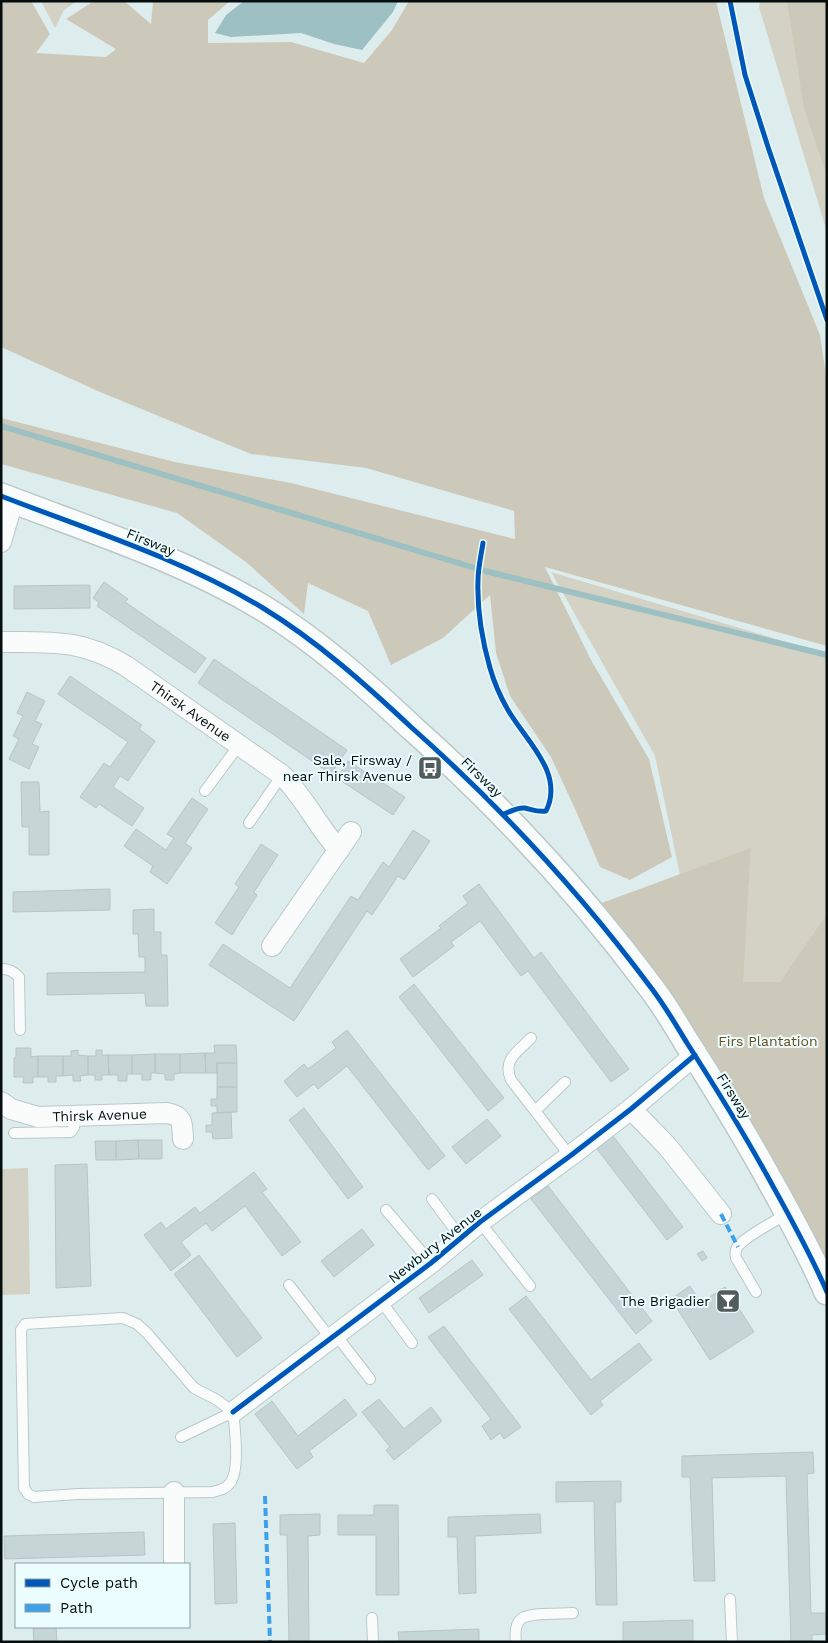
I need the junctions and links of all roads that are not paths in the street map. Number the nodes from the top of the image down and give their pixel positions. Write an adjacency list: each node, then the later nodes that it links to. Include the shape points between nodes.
1 (7, 499): 2 (street); 14 (street, Firsway, via 205,577 263,608 315,644 458,769 504,814 606,929 653,991)
2 (1, 542)
3 (1, 642): 4 (street, Thirsk Avenue, via 66,643 109,655)
4 (239, 745): 5 (street, Thirsk Avenue); 6 (lane)
5 (282, 775): 7 (lane); 9 (street, Thirsk Avenue, via 293,785)
6 (205, 791)
7 (249, 823)
8 (351, 832): 9 (street)
9 (339, 850): 10 (street)
10 (272, 946)
11 (1, 969): 12 (lane, via 14,972 19,977)
12 (20, 1030)
13 (531, 1038): 18 (lane, via 510,1058 507,1072)
14 (695, 1055): 17 (street, Newbury Avenue); 25 (street, Firsway)
15 (565, 1082): 18 (lane)
16 (1, 1102): 19 (street, Thirsk Avenue, via 11,1109 38,1117)
17 (631, 1109): 22 (street, Newbury Avenue); 26 (street, via 667,1146)
18 (536, 1110): 22 (lane)
19 (76, 1116): 20 (lane, via 71,1132); 21 (street, Thirsk Avenue, via 177,1115 181,1120)
20 (14, 1132)
21 (183, 1139)
22 (570, 1156): 27 (street, Newbury Avenue)
23 (432, 1199): 28 (lane)
24 (386, 1210): 29 (lane)
25 (788, 1213): 32 (lane, via 756,1232 735,1252); 33 (street, Firsway)
26 (721, 1214)
27 (480, 1222): 28 (street, Newbury Avenue); 31 (lane)
28 (461, 1238): 29 (street, Newbury Avenue)
29 (431, 1263): 34 (street, Newbury Avenue)
30 (289, 1284): 35 (lane)
31 (530, 1286)
32 (756, 1292)
33 (827, 1292)
34 (381, 1301): 35 (street, Newbury Avenue); 36 (lane)
35 (333, 1337): 37 (lane); 38 (street, Newbury Avenue)
36 (412, 1343)
37 (370, 1378)
38 (233, 1412): 39 (lane); 40 (lane, via 235,1467 230,1484 213,1492); 40 (lane, via 194,1388 147,1333 129,1320 25,1324 21,1337 24,1488 28,1494 34,1497)
39 (181, 1437)
40 (174, 1492): 41 (street)
41 (174, 1563)
42 (730, 1600): 47 (lane)
43 (573, 1613): 46 (lane, via 522,1618 517,1624)
44 (372, 1618): 45 (lane)
45 (373, 1642)
46 (516, 1642)
47 (732, 1642)

